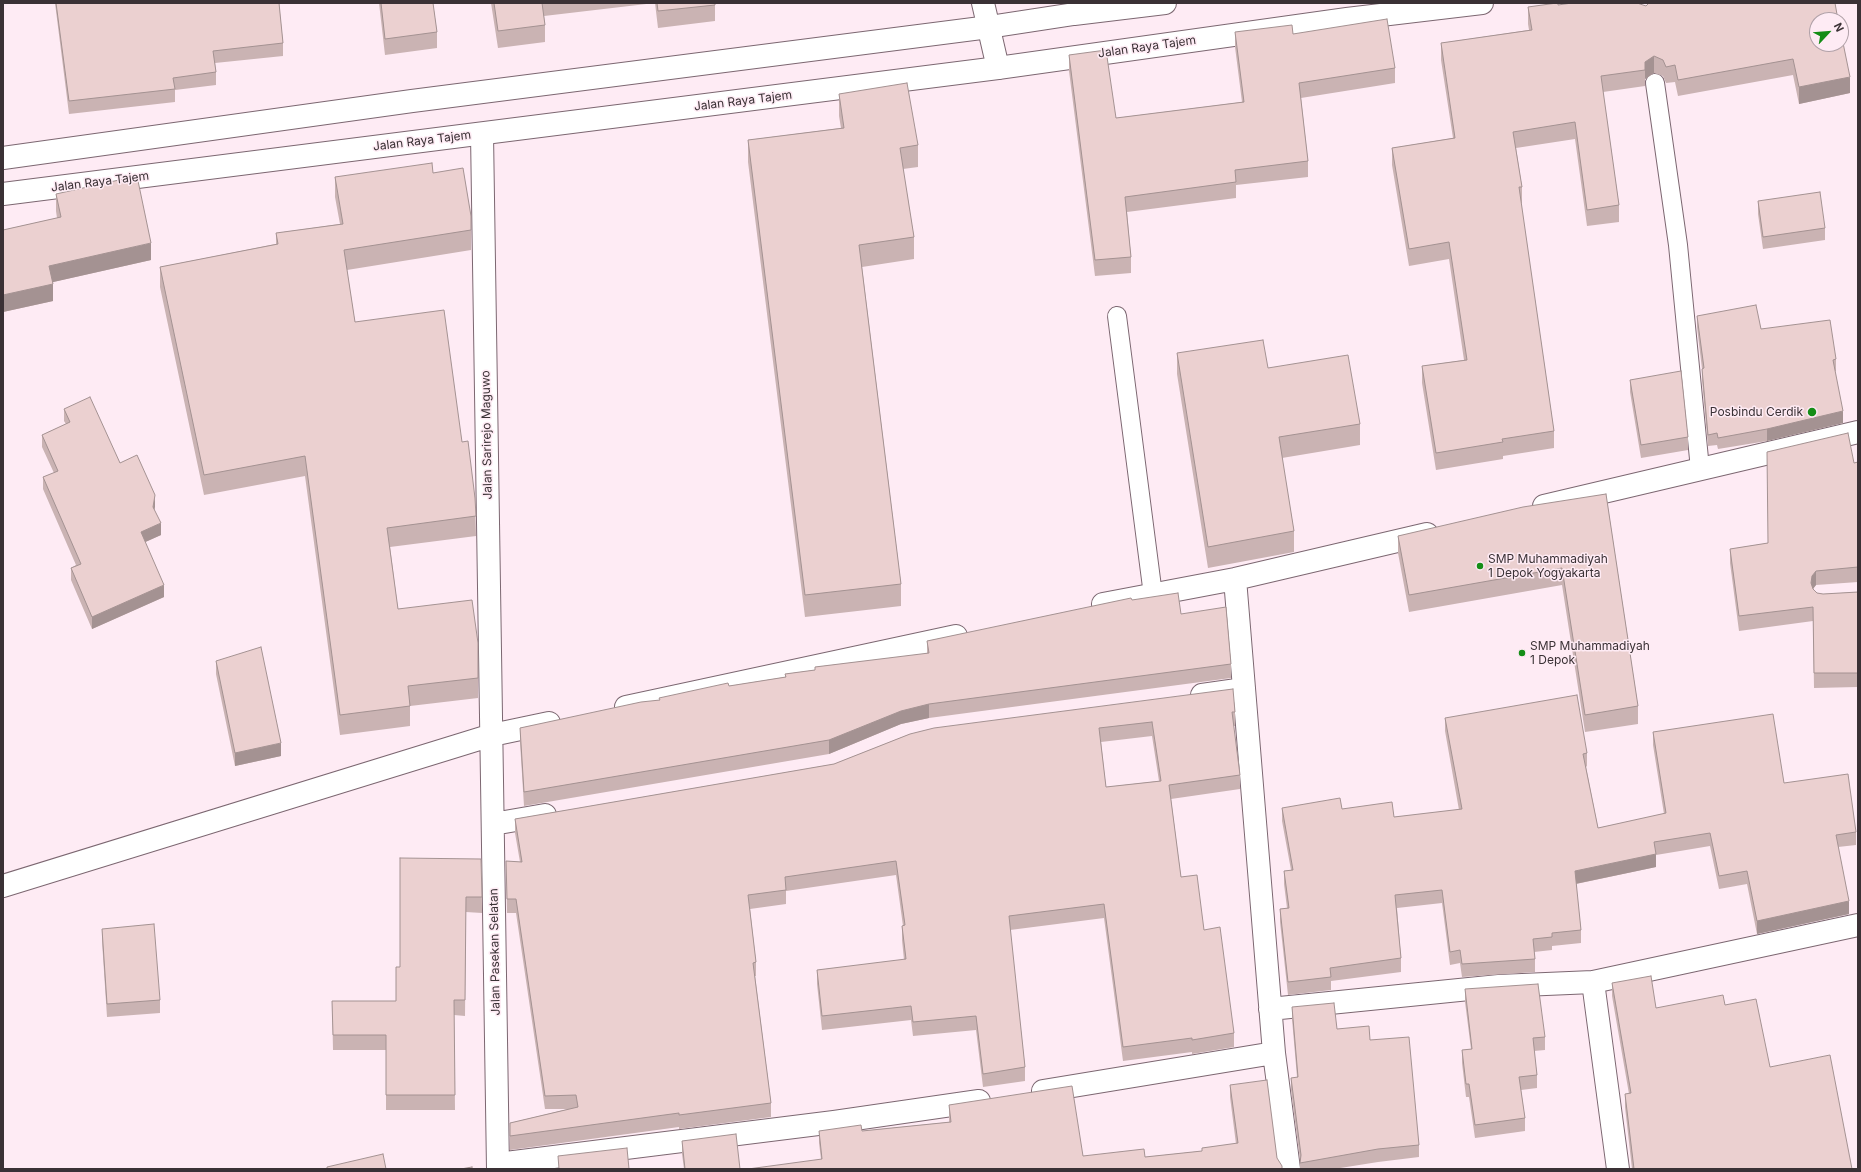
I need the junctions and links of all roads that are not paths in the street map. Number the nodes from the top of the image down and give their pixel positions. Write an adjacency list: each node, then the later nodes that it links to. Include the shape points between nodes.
1 (983, 3): 4 (street)
2 (1165, 3): 4 (street)
3 (1482, 3): 5 (street, Jalan Raya Tajem, via 1347,19)
4 (989, 27): 5 (street); 8 (street, via 412,101)
5 (998, 68): 7 (street, Jalan Raya Tajem)
6 (1655, 83): 12 (lane, via 1678,245)
7 (482, 134): 9 (street, Jalan Raya Tajem); 23 (street, Jalan Sarirejo Maguwo)
8 (3, 158)
9 (3, 194)
10 (1117, 316): 16 (lane)
11 (1858, 432): 12 (street)
12 (1700, 469): 13 (street)
13 (1522, 511)
14 (1444, 530): 15 (street)
15 (1235, 579): 16 (street); 19 (street)
16 (1153, 595): 17 (street)
17 (1084, 608)
18 (978, 631): 21 (street)
19 (1244, 690): 20 (street); 29 (street)
20 (1182, 698)
21 (607, 711)
22 (568, 719): 23 (street)
23 (492, 736): 25 (street, Jalan Pasekan Selatan); 26 (street)
24 (563, 812): 25 (street)
25 (493, 824): 33 (street, Jalan Pasekan Selatan)
26 (3, 886)
27 (1858, 925): 28 (street)
28 (1593, 982): 29 (street, via 1499,986); 35 (street)
29 (1270, 1009): 30 (street)
30 (1274, 1054): 31 (street); 34 (street)
31 (1025, 1094)
32 (1002, 1098): 33 (street)
33 (498, 1166)
34 (1289, 1169)
35 (1618, 1169)

